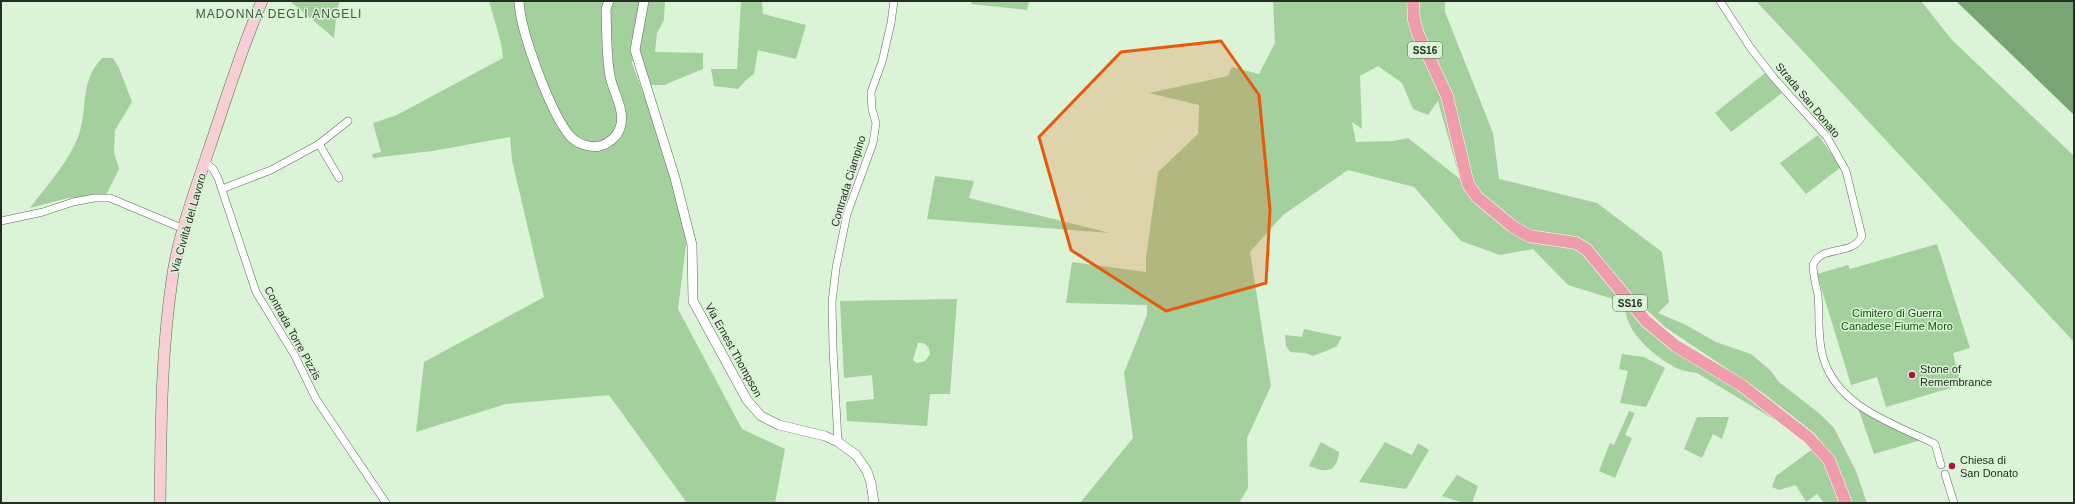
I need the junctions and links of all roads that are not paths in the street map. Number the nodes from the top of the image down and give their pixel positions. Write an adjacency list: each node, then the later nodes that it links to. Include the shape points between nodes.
1 (262, 1): 10 (main road, Via Civiltà del Lavoro)
2 (519, 1): 3 (street, via 523,28 550,99 570,137 578,143 592,147 612,140 620,129 621,122 620,107 610,76 606,9)
3 (609, 1)
4 (644, 1): 15 (street, Via Ernest Thompson, via 636,50 671,163 692,245 693,301 737,385 761,416 779,425 825,436)
5 (894, 1): 15 (street, Contrada Ciampino, via 882,62 871,92 876,123 873,143 847,214 836,268 832,302)
6 (1413, 1): 21 (main road, SS16, via 1418,34 1448,96 1468,184 1478,197 1512,226 1529,236 1576,243 1587,250 1646,321 1676,346 1741,385 1809,438 1829,460)
7 (1720, 1): 16 (street, Strada San Donato, via 1774,78 1827,137 1846,171 1862,236 1854,246 1824,254 1817,258 1813,265 1818,296 1820,343 1826,367 1849,399 1935,444)
8 (348, 121): 9 (street)
9 (319, 144): 11 (street); 12 (street, via 271,170)
10 (205, 162): 12 (street, Contrada Torre Pizzis, via 213,169); 14 (main road, Via Civiltà del Lavoro)
11 (339, 178)
12 (222, 189): 19 (street, Contrada Torre Pizzis, via 256,292 295,356 316,400)
13 (1, 221): 14 (street, via 25,217 73,202 110,198)
14 (184, 230): 18 (main road, Via Civiltà del Lavoro, via 172,279 163,360)
15 (838, 442): 20 (street, Via Ernest Thompson, via 856,455 867,470)
16 (1942, 465)
17 (1945, 474): 22 (street)
18 (160, 503)
19 (386, 503)
20 (874, 503)
21 (1846, 503)
22 (1954, 503)

